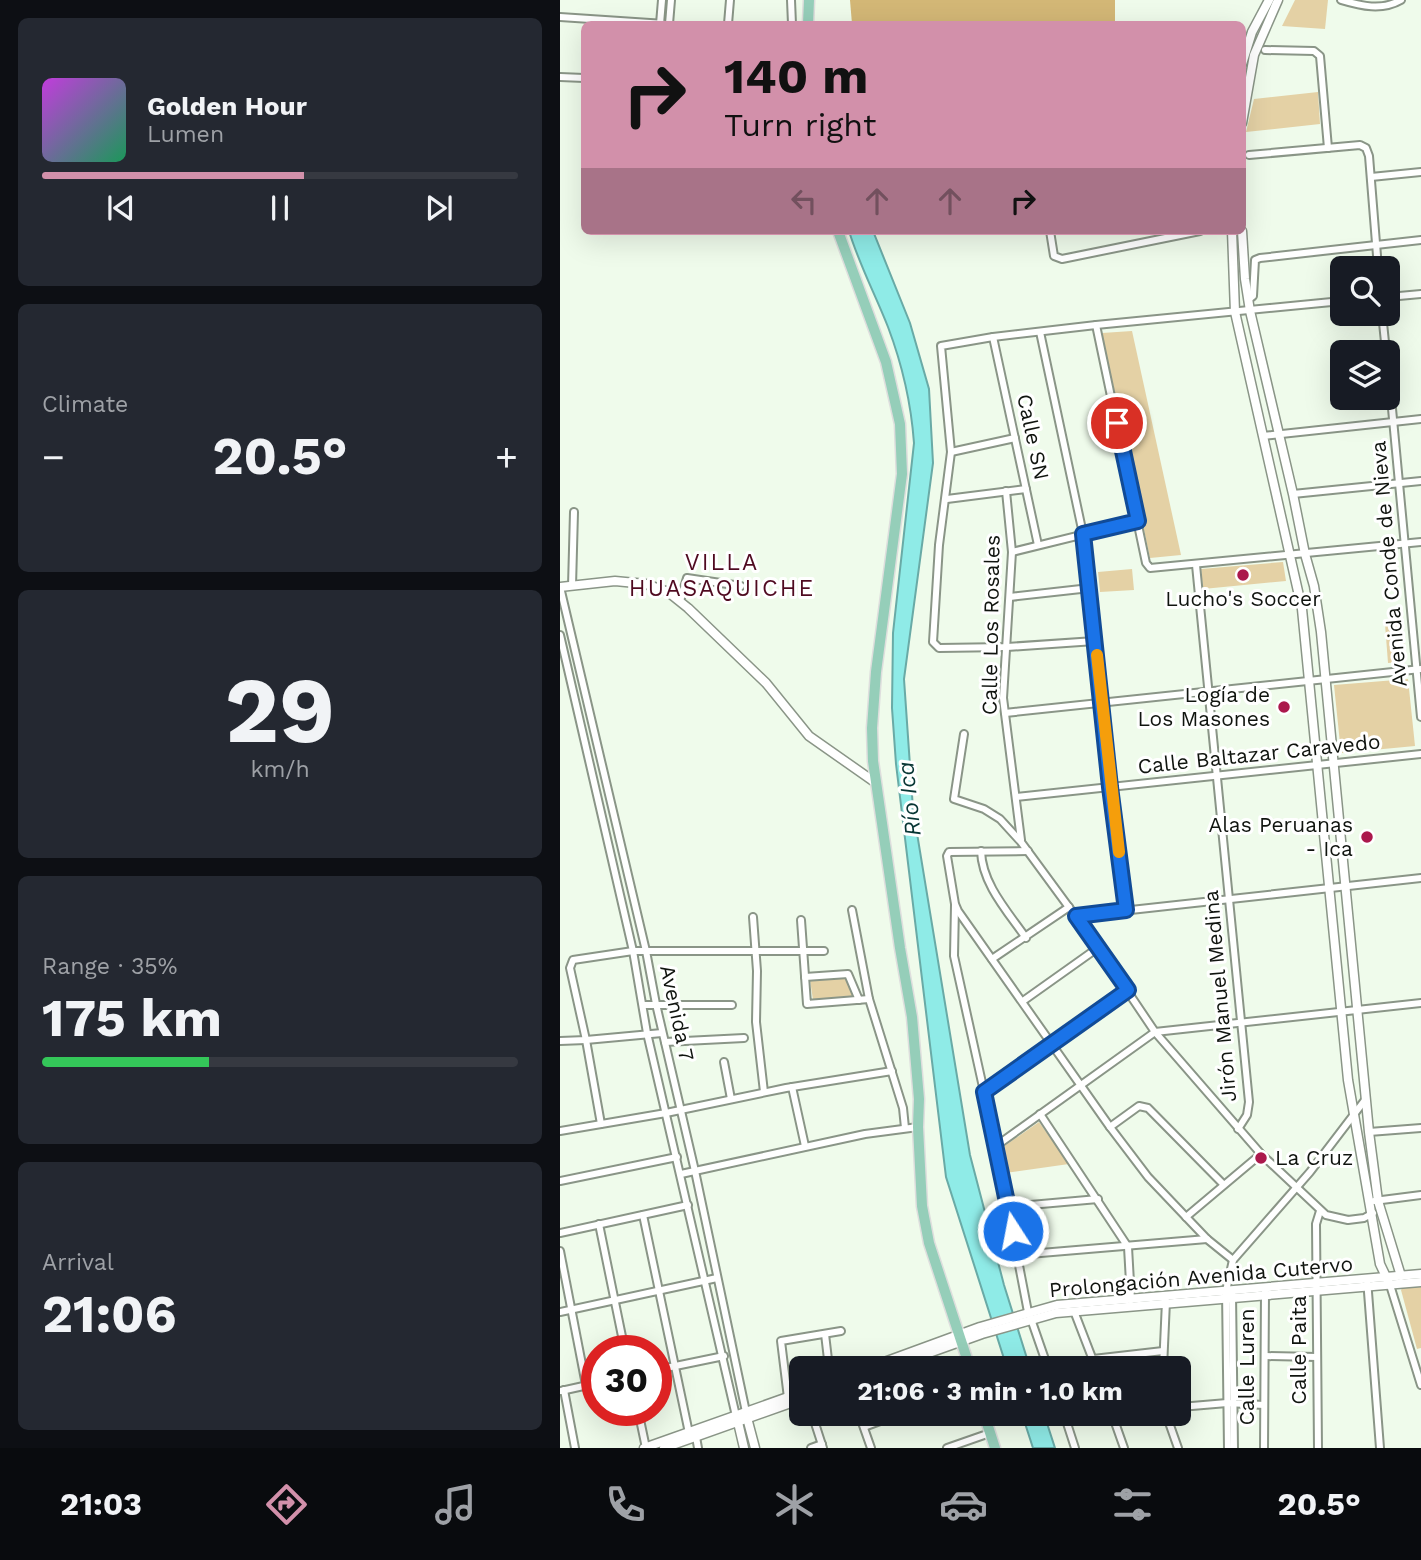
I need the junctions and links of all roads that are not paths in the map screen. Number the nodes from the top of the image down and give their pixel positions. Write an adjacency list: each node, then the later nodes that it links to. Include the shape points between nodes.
1 (662, 0): 12 (street)
2 (671, 0): 13 (street)
3 (730, 0): 14 (street)
4 (791, 0): 15 (street)
5 (809, 0): 16 (main road)
6 (1269, 0): 18 (street)
7 (1278, 0): 21 (street, via 1254,55)
8 (1343, 0): 9 (street, via 1379,7)
9 (1401, 0)
10 (560, 16): 11 (street)
11 (625, 21)
12 (664, 21)
13 (665, 21)
14 (728, 21)
15 (792, 21)
16 (808, 21)
17 (1265, 50): 22 (street, via 1314,51 1321,58)
18 (1246, 51)
19 (560, 77): 20 (street)
20 (581, 78)
21 (1246, 100)
22 (1328, 148): 23 (street); 25 (street, via 1360,145 1367,150)
23 (1249, 155)
24 (1421, 172): 25 (street)
25 (1371, 177): 34 (street)
26 (839, 235): 89 (main road, via 886,362 902,443 900,494 873,705)
27 (1050, 235): 32 (street, via 1055,256 1062,259)
28 (1152, 235): 32 (street)
29 (1176, 235): 32 (street)
30 (1232, 235): 41 (street)
31 (1242, 235): 38 (street)
32 (1153, 239)
33 (1421, 240): 34 (street)
34 (1376, 245): 35 (street); 38 (street, via 1259,258)
35 (1377, 256)
36 (1421, 293): 37 (street)
37 (1400, 296)
38 (1248, 300): 40 (street)
39 (1330, 302): 40 (street)
40 (1250, 311): 41 (street); 48 (street)
41 (1235, 312): 42 (street); 49 (street)
42 (1096, 325): 43 (street); 59 (street)
43 (1040, 332): 44 (street); 60 (street)
44 (993, 337): 50 (street, Calle SN); 51 (street, via 940,347)
45 (1393, 410): 47 (street, Avenida Conde de Nieva)
46 (1421, 419): 47 (street)
47 (1394, 422): 48 (street); 53 (street, Avenida Conde de Nieva)
48 (1279, 434): 49 (street); 56 (street)
49 (1263, 436): 66 (street)
50 (1015, 438): 51 (street); 54 (street, Calle SN)
51 (951, 452): 57 (street)
52 (1421, 481): 53 (street)
53 (1399, 484): 56 (street); 62 (street, Avenida Conde de Nieva)
54 (1026, 489): 55 (street); 63 (street, Calle SN)
55 (1006, 491): 57 (street); 64 (street, Calle Los Rosales)
56 (1293, 494): 65 (street)
57 (947, 499): 76 (street, via 939,545 934,644 939,648)
58 (574, 512): 68 (street)
59 (1138, 521): 60 (street); 67 (street, via 1146,563 1154,569)
60 (1083, 534): 63 (street); 71 (street)
61 (1421, 542): 62 (street)
62 (1404, 544): 65 (street); 77 (street, Avenida Conde de Nieva)
63 (1038, 545): 64 (street)
64 (1012, 552): 72 (street, Calle Los Rosales)
65 (1305, 554): 66 (street); 78 (street, via 1314,586)
66 (1291, 555): 67 (street); 79 (street)
67 (1196, 565): 80 (street, Jirón Manuel Medina)
68 (572, 586): 70 (street); 73 (street, via 606,581 646,583)
69 (741, 586): 73 (street, via 687,578)
70 (560, 587): 109 (street, Avenida 7)
71 (1090, 588): 72 (street); 75 (street)
72 (1010, 597): 76 (street, Calle Los Rosales)
73 (680, 601): 89 (street, via 772,689 809,736)
74 (560, 635): 108 (street, Avenida 7)
75 (1095, 641): 76 (street); 81 (street)
76 (1007, 647): 82 (street, Calle Los Rosales)
77 (1419, 669): 78 (street); 83 (street, Avenida Conde de Nieva)
78 (1325, 679): 79 (street); 86 (street)
79 (1309, 681): 80 (street); 87 (street)
80 (1208, 691): 81 (street); 88 (street, Jirón Manuel Medina)
81 (1102, 702): 82 (street); 90 (street)
82 (1005, 713): 91 (street, Calle Los Rosales)
83 (1421, 717)
84 (964, 734): 92 (street, via 956,800 984,809)
85 (1421, 754): 86 (street, Calle Baltazar Caravedo)
86 (1332, 764): 87 (street, Calle Baltazar Caravedo); 96 (street)
87 (1317, 765): 88 (street, Calle Baltazar Caravedo); 97 (street)
88 (1216, 776): 90 (street, Calle Baltazar Caravedo); 98 (street, Jirón Manuel Medina)
89 (876, 783): 149 (main road, via 912,1017)
90 (1110, 787): 91 (street, Calle Baltazar Caravedo); 101 (street)
91 (1016, 797): 92 (street, Calle Los Rosales)
92 (1021, 842): 94 (street)
93 (981, 851): 94 (street); 99 (street, via 947,853); 106 (street, via 990,886)
94 (1028, 851): 100 (street)
95 (1421, 878): 96 (street)
96 (1343, 887): 97 (street); 123 (street)
97 (1329, 888): 98 (street); 124 (street)
98 (1230, 899): 101 (street); 125 (street, Jirón Manuel Medina)
99 (955, 904): 113 (street); 139 (street, via 954,956)
100 (1069, 907): 103 (street); 106 (street)
101 (1126, 910): 103 (street)
102 (852, 911): 116 (street)
103 (1076, 916): 107 (street)
104 (752, 917): 112 (street)
105 (800, 920): 110 (street)
106 (1026, 938): 113 (street)
107 (1099, 947): 115 (street); 118 (street)
108 (634, 951): 109 (street); 121 (street, Avenida 7); 130 (street, via 570,963)
109 (646, 951): 112 (street); 120 (street, Avenida 7)
110 (803, 951): 111 (street); 112 (street); 114 (street)
111 (824, 951)
112 (755, 952): 138 (street)
113 (992, 958): 118 (street)
114 (805, 977): 117 (street, via 848,974); 117 (street, via 807,1004)
115 (1128, 990): 126 (street); 133 (street)
116 (869, 999): 117 (street); 135 (street)
117 (859, 1000)
118 (1023, 1001): 133 (street)
119 (1421, 1003): 123 (street)
120 (656, 1004): 121 (street); 122 (street); 127 (street, Avenida 7)
121 (643, 1005): 128 (street, Avenida 7)
122 (732, 1005)
123 (1356, 1010): 124 (street); 141 (street)
124 (1342, 1011): 125 (street); 145 (street)
125 (1242, 1022): 126 (street); 151 (street, Jirón Manuel Medina, via 1249,1108)
126 (1155, 1032): 136 (street); 151 (street)
127 (662, 1033): 128 (street); 132 (street, Avenida 7)
128 (647, 1034): 130 (street); 143 (street, Avenida 7)
129 (744, 1038): 132 (street)
130 (586, 1040): 131 (street); 146 (street)
131 (560, 1041)
132 (665, 1042): 142 (street, Avenida 7)
133 (1052, 1042): 136 (street); 139 (street)
134 (724, 1062): 140 (street)
135 (892, 1071): 137 (street); 148 (street)
136 (1081, 1083): 144 (street); 147 (street)
137 (792, 1087): 138 (street); 154 (street)
138 (764, 1092): 140 (street)
139 (984, 1092): 155 (street)
140 (731, 1099): 142 (street)
141 (1365, 1100): 145 (street); 153 (street)
142 (680, 1110): 143 (street); 158 (street, Avenida 7)
143 (667, 1113): 146 (street); 157 (street, Avenida 7)
144 (1040, 1114): 155 (street); 164 (street)
145 (1354, 1116): 162 (street); 167 (street, via 1368,1202)
146 (601, 1124): 152 (street)
147 (1110, 1127): 161 (street, via 1139,1106 1148,1108); 170 (street)
148 (905, 1128): 149 (street); 154 (street)
149 (918, 1128): 200 (main road, via 926,1231)
150 (1421, 1128): 153 (street)
151 (1238, 1129): 156 (street)
152 (560, 1131)
153 (1369, 1132): 167 (street)
154 (805, 1146): 158 (street)
155 (996, 1146): 166 (street)
156 (1261, 1154): 161 (street); 162 (street)
157 (677, 1157): 159 (street, Avenida 7); 160 (street)
158 (695, 1171): 159 (street); 181 (street, Avenida 7)
159 (681, 1174): 165 (street, Avenida 7)
160 (560, 1181)
161 (1223, 1184): 170 (street)
162 (1297, 1186): 168 (street); 177 (street)
163 (1421, 1195): 167 (street)
164 (1098, 1199): 166 (street); 174 (street)
165 (688, 1205): 169 (street); 182 (street, Avenida 7)
166 (1008, 1208): 176 (street)
167 (1377, 1208): 168 (street, via 1364,1218 1348,1220); 178 (street); 180 (street)
168 (1320, 1211): 186 (street, Calle Paita)
169 (643, 1214): 171 (street); 188 (street)
170 (1186, 1217): 173 (street)
171 (599, 1224): 172 (street); 191 (street)
172 (560, 1233)
173 (1207, 1239): 174 (street); 177 (street)
174 (1128, 1247): 176 (street); 192 (street)
175 (560, 1251): 193 (street)
176 (1017, 1255): 196 (street)
177 (1233, 1260): 189 (street)
178 (1380, 1264): 183 (street); 184 (street)
179 (1421, 1274): 180 (street, Prolongación Avenida Cutervo)
180 (1401, 1276): 183 (street, Prolongación Avenida Cutervo)
181 (717, 1278): 182 (street); 202 (street, Avenida 7)
182 (705, 1281): 188 (street); 203 (street, Avenida 7)
183 (1389, 1281): 184 (street, Prolongación Avenida Cutervo); 185 (street, Prolongación Avenida Cutervo); 217 (street)
184 (1367, 1282): 186 (street, Prolongación Avenida Cutervo); 252 (street)
185 (1421, 1282)
186 (1316, 1287): 187 (street, Prolongación Avenida Cutervo); 213 (street, Calle Paita)
187 (1265, 1290): 189 (street, Prolongación Avenida Cutervo); 212 (street, Calle Luren)
188 (659, 1291): 191 (street); 215 (street)
189 (1229, 1291): 190 (street, Prolongación Avenida Cutervo); 221 (street)
190 (1165, 1299): 192 (street, Prolongación Avenida Cutervo); 201 (street)
191 (615, 1300): 193 (street); 199 (street)
192 (1132, 1302): 194 (street, Prolongación Avenida Cutervo); 196 (street, Prolongación Avenida Cutervo, via 1075,1302)
193 (571, 1309): 195 (street); 214 (street)
194 (1074, 1311): 196 (street, Prolongación Avenida Cutervo); 209 (street)
195 (560, 1312)
196 (1027, 1317): 200 (street, Prolongación Avenida Cutervo); 208 (street)
197 (841, 1331): 198 (street)
198 (825, 1334): 204 (street); 220 (street, via 781,1341)
199 (622, 1335)
200 (961, 1339): 205 (street, Prolongación Avenida Cutervo); 206 (street, Prolongación Avenida Cutervo); 207 (main road)
201 (1163, 1351): 210 (street); 211 (street)
202 (733, 1354): 203 (street); 224 (street, Avenida 7)
203 (722, 1356): 215 (street); 224 (street, Avenida 7)
204 (828, 1356)
205 (906, 1356)
206 (918, 1356)
207 (966, 1356)
208 (1043, 1356)
209 (1092, 1356)
210 (1119, 1356)
211 (1163, 1356)
212 (1265, 1356): 213 (street); 222 (street, Calle Luren)
213 (1317, 1357): 251 (street, Calle Paita)
214 (581, 1360)
215 (676, 1366): 216 (street); 233 (street)
216 (672, 1367)
217 (1421, 1385)
218 (581, 1386): 219 (street)
219 (562, 1391): 235 (street)
220 (788, 1401): 224 (street)
221 (1230, 1404): 222 (street); 223 (street); 248 (street); 249 (street)
222 (1264, 1405): 250 (street, Calle Luren)
223 (1191, 1406)
224 (742, 1417): 233 (street); 239 (street, Avenida 7); 240 (street, Avenida 7)
225 (641, 1426): 236 (street)
226 (816, 1426): 234 (street)
227 (988, 1426): 232 (main road)
228 (1068, 1426): 245 (street)
229 (1116, 1426): 246 (street)
230 (1170, 1426): 247 (street)
231 (864, 1427): 242 (street)
232 (990, 1433): 243 (street); 244 (main road)
233 (691, 1436): 236 (street); 237 (street); 238 (street)
234 (823, 1446): 241 (street)
235 (575, 1448)
236 (645, 1448)
237 (664, 1448)
238 (698, 1448)
239 (744, 1448)
240 (755, 1448)
241 (811, 1448)
242 (871, 1448)
243 (947, 1448)
244 (995, 1448)
245 (1075, 1448)
246 (1124, 1448)
247 (1178, 1448)
248 (1228, 1448)
249 (1234, 1448)
250 (1264, 1448)
251 (1318, 1448)
252 (1380, 1448)

